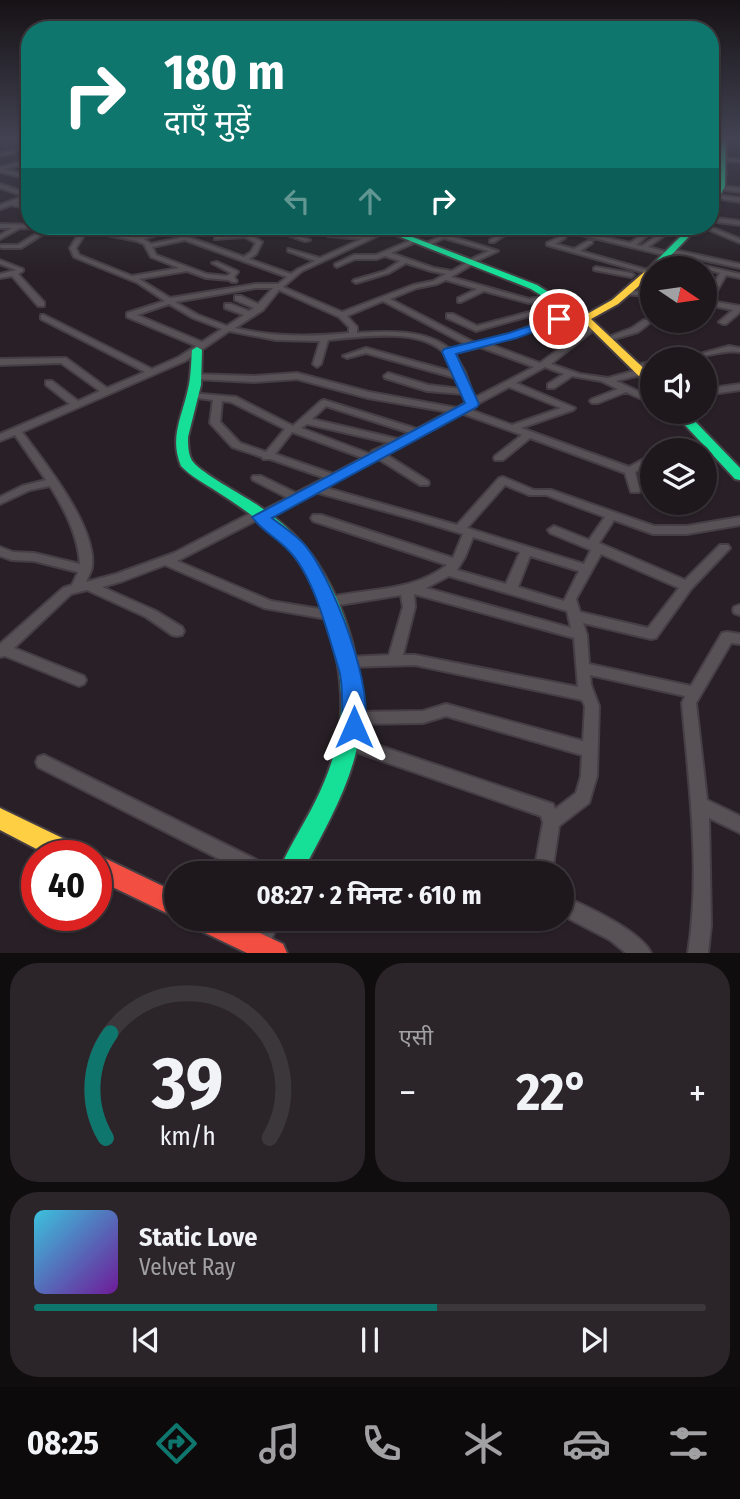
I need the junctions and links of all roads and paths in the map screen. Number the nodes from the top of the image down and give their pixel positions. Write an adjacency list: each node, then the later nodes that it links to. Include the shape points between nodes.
1 (0, 186): 5 (street)
2 (719, 188): 4 (street)
3 (719, 190): 7 (street)
4 (740, 190)
5 (21, 193)
6 (21, 199): 8 (street)
7 (740, 200)
8 (11, 203): 9 (street); 10 (street)
9 (1, 204)
10 (21, 205)
11 (719, 220): 12 (street)
12 (740, 223)
13 (1, 227): 14 (street)
14 (17, 228): 15 (street); 33 (street)
15 (21, 228)
16 (719, 232): 39 (street)
17 (37, 235): 43 (street, via 19,247)
18 (80, 235): 70 (street, via 74,254)
19 (119, 235): 36 (street)
20 (152, 235): 36 (street)
21 (182, 235): 34 (street)
22 (248, 235): 35 (street); 51 (street, via 259,246)
23 (292, 235): 37 (street)
24 (375, 235): 52 (street)
25 (392, 235): 41 (main road)
26 (502, 235): 38 (street)
27 (564, 235): 47 (street, via 549,244)
28 (604, 235): 42 (street)
29 (645, 235): 42 (street)
30 (662, 235): 45 (street)
31 (686, 235): 48 (main road)
32 (443, 236): 41 (street); 55 (street, via 495,251)
33 (0, 237)
34 (187, 238): 44 (street); 51 (street)
35 (217, 238)
36 (139, 239): 44 (street)
37 (307, 240)
38 (492, 241)
39 (740, 241)
40 (590, 242): 47 (street)
41 (420, 243): 49 (street); 55 (main road)
42 (633, 244): 45 (street)
43 (2, 246)
44 (149, 246): 60 (street, via 152,255)
45 (645, 247): 48 (street)
46 (290, 250): 52 (street)
47 (573, 251): 59 (street)
48 (669, 252): 50 (main road); 58 (street)
49 (386, 254): 53 (street); 57 (street, via 354,257)
50 (665, 256)
51 (245, 259): 67 (street)
52 (319, 260): 67 (street)
53 (407, 260): 68 (street); 73 (street)
54 (0, 262): 65 (street, via 22,270)
55 (470, 262): 68 (street); 80 (main road)
56 (215, 263): 71 (street, via 235,272)
57 (337, 265)
58 (740, 265)
59 (640, 268)
60 (187, 269): 70 (street); 71 (street)
61 (596, 269): 62 (street)
62 (640, 271)
63 (718, 271): 64 (street)
64 (724, 272): 69 (street); 72 (street)
65 (14, 274): 66 (street); 85 (street)
66 (0, 276)
67 (291, 276): 75 (street)
68 (450, 276): 77 (street); 82 (street)
69 (740, 276)
70 (133, 278): 84 (street)
71 (230, 278): 76 (street)
72 (718, 280)
73 (356, 281)
74 (640, 281): 78 (main road)
75 (279, 287): 76 (street); 88 (street); 91 (street)
76 (246, 288): 84 (street)
77 (482, 289): 80 (street, via 529,301); 83 (street)
78 (627, 292): 79 (street); 94 (main road)
79 (640, 294)
80 (555, 297): 94 (main road)
81 (238, 298): 88 (street)
82 (384, 299): 91 (street); 102 (street)
83 (461, 300)
84 (171, 301): 98 (street); 103 (street, via 130,315)
85 (41, 304)
86 (718, 305): 89 (street)
87 (228, 306): 90 (street)
88 (260, 308): 90 (street)
89 (740, 308): 96 (street)
90 (250, 314): 98 (street)
91 (342, 315): 99 (street, via 354,327)
92 (450, 316): 95 (street, via 476,329 533,313)
93 (44, 317): 114 (street)
94 (585, 318): 95 (street); 100 (main road); 111 (street)
95 (559, 319): 102 (street)
96 (723, 322)
97 (640, 327): 100 (street)
98 (228, 328): 101 (street, via 275,338); 103 (street)
99 (353, 334): 101 (street); 106 (street, via 422,340)
100 (607, 339): 112 (main road)
101 (324, 340): 109 (street)
102 (478, 345): 106 (street); 111 (street)
103 (200, 348): 114 (street); 116 (main road)
104 (740, 350): 105 (street)
105 (717, 351)
106 (449, 352): 118 (street)
107 (347, 356): 110 (street, via 366,350)
108 (0, 362): 127 (street, via 63,360)
109 (317, 365)
110 (417, 365): 118 (street); 119 (street)
111 (542, 365): 115 (street); 122 (street)
112 (640, 365)
113 (640, 369): 120 (street)
114 (151, 372): 127 (street)
115 (571, 373): 120 (street); 123 (street)
116 (195, 376): 129 (main road); 135 (street, via 297,376 368,395)
117 (388, 376): 119 (street)
118 (461, 377): 128 (street)
119 (401, 380): 128 (street)
120 (606, 381): 125 (street)
121 (49, 383): 134 (street)
122 (510, 384): 133 (street); 138 (street, via 570,408)
123 (551, 386)
124 (740, 387): 126 (street)
125 (626, 389): 130 (street); 132 (street)
126 (717, 390)
127 (106, 392): 134 (street)
128 (468, 392): 133 (street)
129 (193, 395): 131 (street); 159 (main road, via 180,439 181,458)
130 (640, 395)
131 (218, 397): 139 (street, via 236,400); 145 (street, via 215,423 228,440)
132 (596, 401)
133 (472, 404): 135 (street)
134 (77, 405): 141 (street)
135 (460, 411): 138 (street); 140 (street)
136 (304, 420): 139 (street); 140 (street, via 324,402); 143 (street)
137 (690, 424): 149 (main road)
138 (515, 427): 142 (street)
139 (293, 429): 144 (street); 145 (street)
140 (418, 432): 143 (street)
141 (7, 433): 152 (street)
142 (529, 434): 146 (street); 148 (street)
143 (399, 442): 144 (street)
144 (373, 455): 150 (street); 153 (street)
145 (267, 457): 150 (street)
146 (499, 458)
147 (640, 465): 148 (street)
148 (630, 471): 155 (street)
149 (740, 476)
150 (333, 477): 154 (street)
151 (257, 478): 156 (street)
152 (51, 482): 157 (street); 171 (street, via 83,539)
153 (424, 483)
154 (313, 488): 156 (street); 163 (street)
155 (635, 490)
156 (297, 498): 159 (street)
157 (0, 501)
158 (612, 515): 161 (street, via 653,530); 163 (street, via 503,480); 164 (street)
159 (259, 516): 168 (street); 176 (main road, via 296,547)
160 (317, 518): 169 (street)
161 (740, 521)
162 (554, 530): 164 (street)
163 (464, 532): 167 (street); 169 (street)
164 (596, 546): 170 (street); 172 (street)
165 (724, 548): 172 (street)
166 (1, 551): 171 (street)
167 (526, 552): 170 (street); 174 (street)
168 (166, 561): 173 (street); 176 (street, via 269,606)
169 (451, 567): 174 (street); 175 (street)
170 (586, 569): 177 (street, via 571,596)
171 (85, 570): 173 (street)
172 (687, 586): 177 (street, via 651,634)
173 (82, 587): 178 (street, via 151,614); 181 (street, via 63,593)
174 (511, 588): 177 (street)
175 (408, 589): 176 (street); 179 (street); 182 (street, via 408,611)
176 (330, 609): 183 (main road)
177 (574, 612): 179 (street)
178 (177, 631)
179 (580, 635): 184 (street)
180 (740, 639): 186 (street, via 727,637)
181 (2, 650): 185 (street)
182 (395, 659): 183 (street); 187 (street)
183 (348, 662): 188 (main road)
184 (582, 668): 186 (street); 187 (street)
185 (79, 680)
186 (692, 692): 192 (street, via 689,708)
187 (588, 695): 190 (street, via 593,713)
188 (355, 718): 189 (main road); 190 (street, via 429,717 446,710)
189 (350, 743): 194 (street, via 542,807 550,813); 198 (main road)
190 (590, 750): 194 (street, via 583,798)
191 (44, 762): 197 (street)
192 (700, 805): 195 (street); 207 (street, via 703,910)
193 (0, 819): 196 (main road)
194 (551, 822): 199 (street)
195 (740, 825)
196 (43, 840)
197 (241, 861)
198 (296, 861)
199 (544, 861)
200 (112, 874): 201 (main road)
201 (164, 900)
202 (574, 911): 206 (street, via 617,933)
203 (226, 931): 205 (main road)
204 (268, 931): 205 (street)
205 (264, 951)
206 (641, 953)
207 (698, 953)

